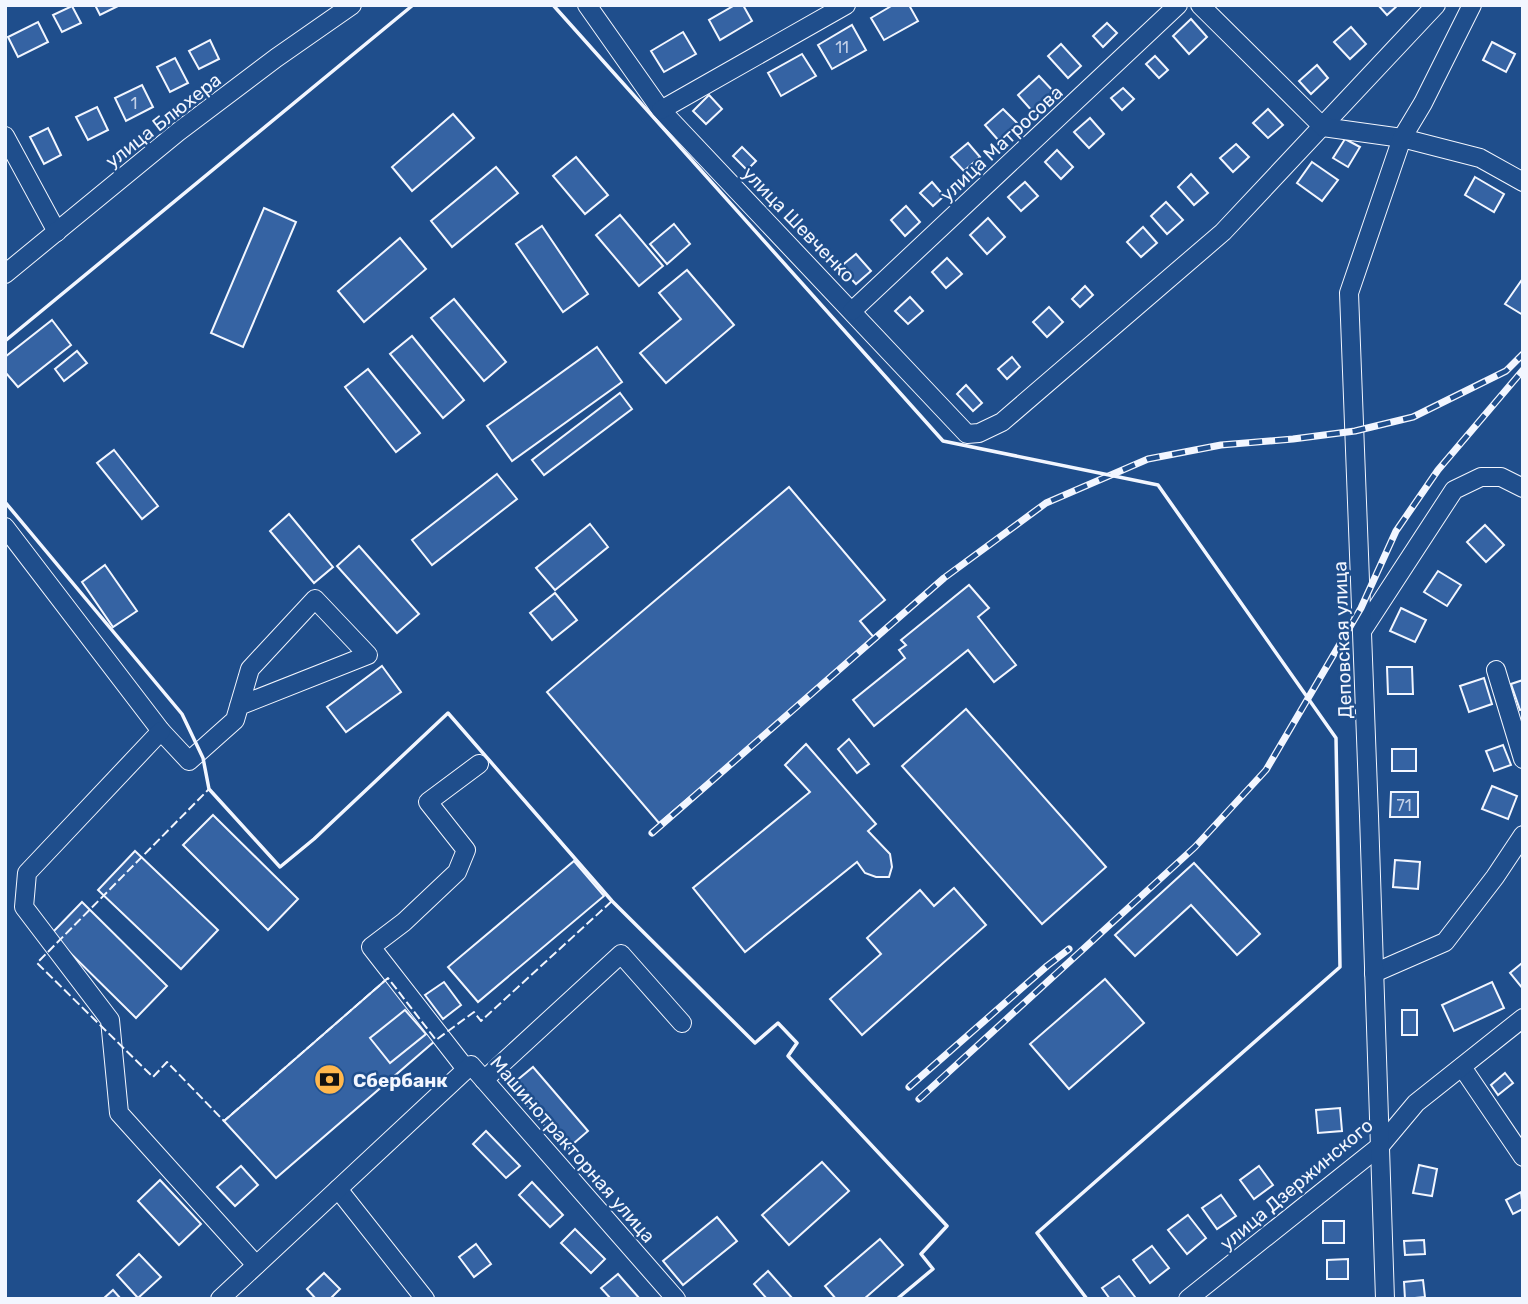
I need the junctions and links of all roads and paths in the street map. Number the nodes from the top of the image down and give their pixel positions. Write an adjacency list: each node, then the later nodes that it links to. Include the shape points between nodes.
1 (352, 5): 13 (street, улица Блюхера, via 178,132)
2 (587, 5): 8 (street, улица Шевченко)
3 (846, 5): 8 (street)
4 (1178, 5): 15 (street, улица Матросова)
5 (1200, 5): 9 (street)
6 (1436, 5): 9 (street)
7 (1472, 5): 11 (street, Деповская улица)
8 (662, 110): 15 (street, улица Шевченко)
9 (1323, 127): 11 (street); 15 (street, улица Шевченко, via 1223,232 1002,422 979,433 967,434)
10 (5, 135): 13 (street)
11 (1402, 138): 12 (street, via 1480,158); 18 (street, Деповская улица, via 1349,293)
12 (1523, 183)
13 (57, 232): 14 (street, улица Блюхера)
14 (5, 274)
15 (852, 311)
16 (1523, 488): 18 (street, via 1501,477 1481,477 1454,490)
17 (5, 527): 21 (street)
18 (1362, 631): 25 (street, Деповская улица)
19 (1496, 670): 22 (street)
20 (239, 706): 20 (street, via 250,669 315,599 368,655); 21 (street, via 236,720 189,761)
21 (161, 731): 34 (street, via 27,873 24,907 110,1020 120,1113)
22 (1523, 759)
23 (479, 764): 29 (street, via 428,802 466,850 457,872 371,947)
24 (1523, 835): 25 (street, via 1445,942)
25 (1374, 973): 31 (street, Деповская улица)
26 (1523, 1018): 28 (street, улица Дзержинского)
27 (682, 1023): 30 (street, via 621,954)
28 (1462, 1067): 31 (street, улица Дзержинского, via 1416,1103); 32 (street)
29 (466, 1069): 30 (street, Машинотракторная улица, via 471,1065); 33 (street, Машинотракторная улица)
30 (484, 1080): 37 (street, Машинотракторная улица)
31 (1380, 1146): 38 (street, улица Дзержинского); 39 (street, Деповская улица)
32 (1523, 1157)
33 (338, 1189): 34 (street, Машинотракторная улица); 36 (street)
34 (256, 1265): 35 (street, Машинотракторная улица)
35 (220, 1299)
36 (425, 1299)
37 (676, 1299)
38 (1188, 1299)
39 (1385, 1299)

